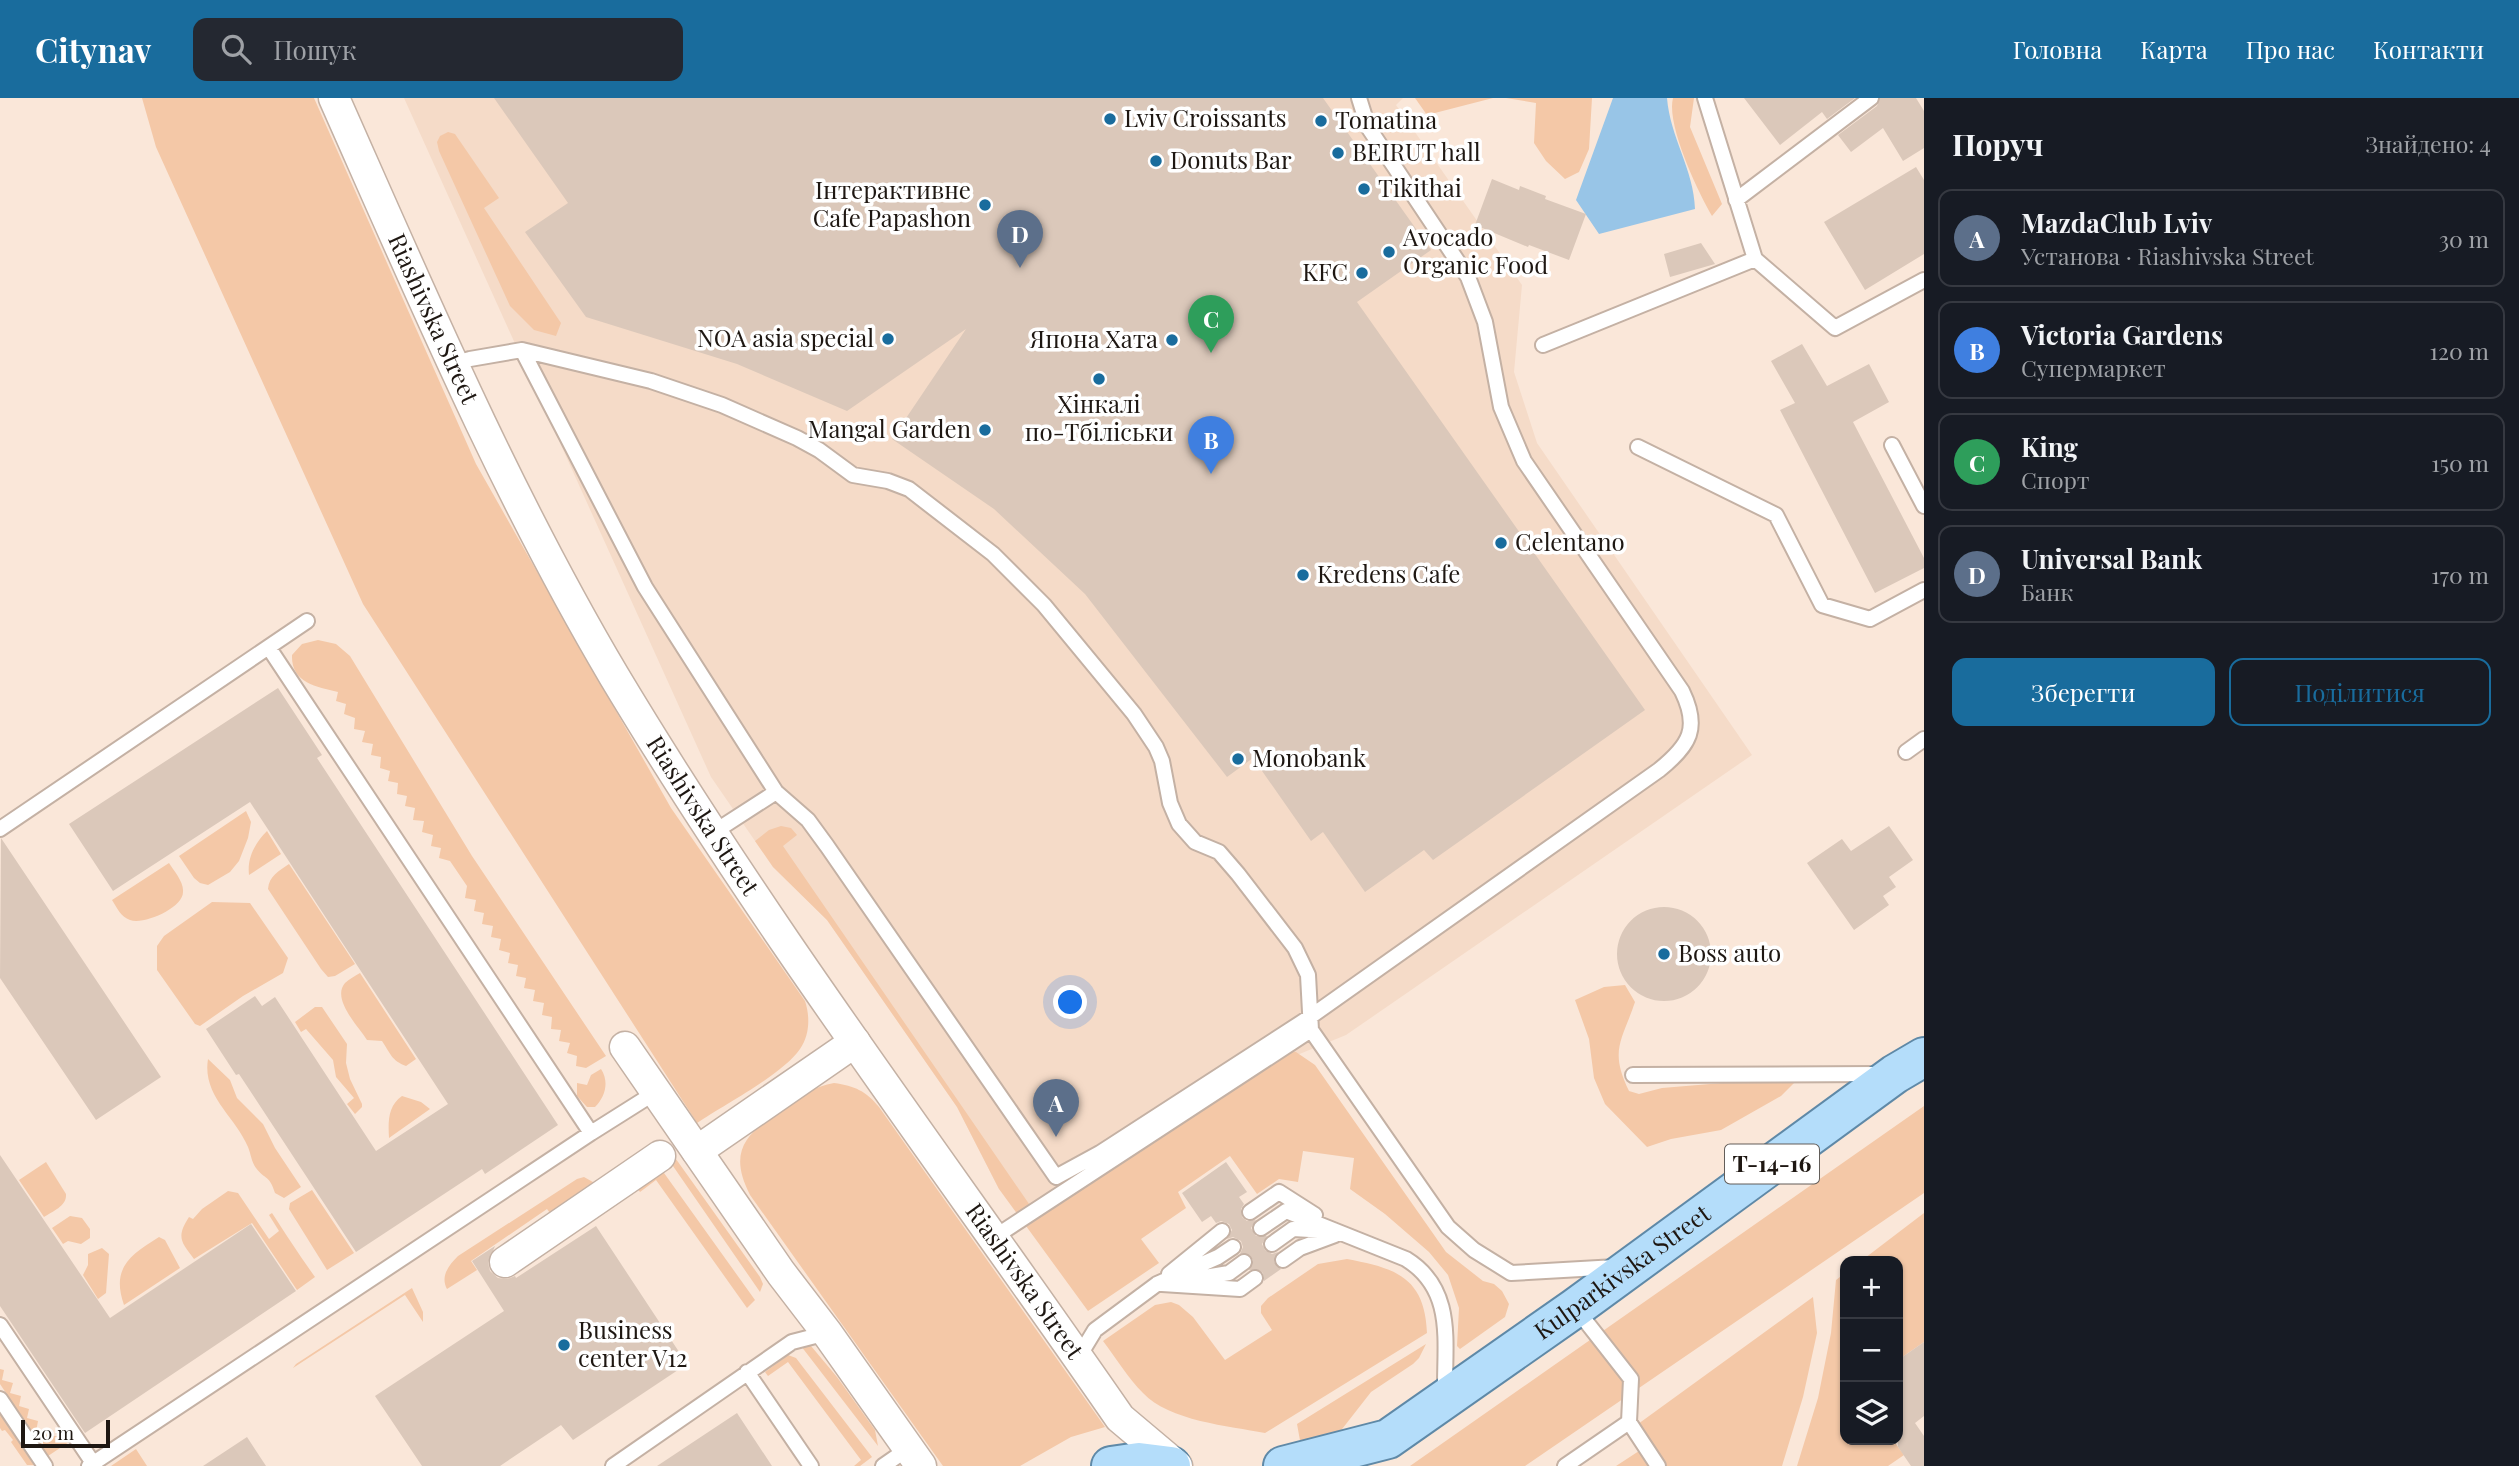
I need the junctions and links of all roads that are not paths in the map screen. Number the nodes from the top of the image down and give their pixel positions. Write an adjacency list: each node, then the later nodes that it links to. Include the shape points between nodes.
1 (334, 98): 10 (street, Riashivska Street)
2 (1359, 98): 22 (lane, via 1368,127 1468,277 1485,322 1501,407 1524,461 1682,691 1691,722 1678,755)
3 (1705, 98): 5 (lane)
4 (1871, 98): 5 (lane)
5 (1736, 200): 6 (lane)
6 (1755, 259): 7 (lane, via 1835,328); 8 (lane)
7 (1924, 280)
8 (1543, 345)
9 (522, 351): 10 (lane); 19 (lane, via 645,587); 22 (lane, via 651,381 722,405 797,438 853,475 909,489 993,554 1044,605 1134,714 1162,761 1179,824 1195,842 1219,852 1295,948 1308,975)
10 (452, 364): 21 (street, Riashivska Street, via 612,673)
11 (1892, 445): 13 (lane)
12 (1638, 447): 14 (lane, via 1776,515 1822,605 1870,619)
13 (1924, 506)
14 (1924, 590)
15 (307, 621): 16 (lane)
16 (269, 648): 20 (lane); 28 (lane)
17 (1924, 739): 18 (lane)
18 (1906, 752)
19 (776, 792): 21 (lane); 31 (lane, via 808,820 827,846)
20 (0, 829)
21 (711, 834): 23 (street, Riashivska Street)
22 (1310, 1024): 31 (lane); 32 (lane); 43 (lane, via 1448,1227 1474,1250 1511,1272)
23 (855, 1042): 29 (street); 37 (street, Riashivska Street)
24 (625, 1047): 27 (street)
25 (1909, 1065): 26 (lane); 43 (main road, Kulparkivska Street / Т-14-16)
26 (1633, 1075)
27 (656, 1092): 28 (lane); 29 (street)
28 (591, 1133): 56 (lane)
29 (697, 1151): 48 (street)
30 (660, 1156): 41 (street)
31 (1056, 1177): 32 (lane)
32 (1066, 1190): 37 (lane)
33 (1250, 1212): 36 (lane, via 1279,1192)
34 (1261, 1228): 36 (lane, via 1286,1211)
35 (1222, 1231): 45 (lane)
36 (1343, 1232): 38 (lane, via 1293,1229); 40 (lane, via 1300,1248); 52 (lane, via 1406,1259 1422,1269 1434,1285 1444,1325)
37 (993, 1238): 49 (street, Riashivska Street)
38 (1272, 1244)
39 (1233, 1247): 45 (lane)
40 (1283, 1260)
41 (505, 1262)
42 (1244, 1262): 45 (lane, via 1229,1273)
43 (1631, 1266): 46 (main road, Kulparkivska Street / Т-14-16)
44 (1255, 1278): 45 (lane, via 1240,1289)
45 (1157, 1284): 49 (lane, via 1095,1330)
46 (1576, 1308): 52 (main road, Kulparkivska Street / Т-14-16); 53 (lane, via 1631,1379)
47 (0, 1325): 56 (lane)
48 (827, 1333): 50 (lane, via 792,1342); 55 (street)
49 (1078, 1358): 62 (street, Riashivska Street, via 1120,1418)
50 (747, 1372): 58 (lane); 59 (lane)
51 (0, 1399): 57 (lane)
52 (1445, 1401): 54 (main road, Kulparkivska Street / Т-14-16)
53 (1629, 1422): 64 (lane); 65 (lane)
54 (1380, 1452): 63 (main road, Kulparkivska Street / Т-14-16)
55 (916, 1457): 60 (lane)
56 (91, 1465)
57 (45, 1466)
58 (613, 1466)
59 (811, 1466)
60 (883, 1466)
61 (1111, 1466): 62 (main road, via 1139,1462)
62 (1174, 1466)
63 (1283, 1466)
64 (1565, 1466)
65 (1658, 1466)

